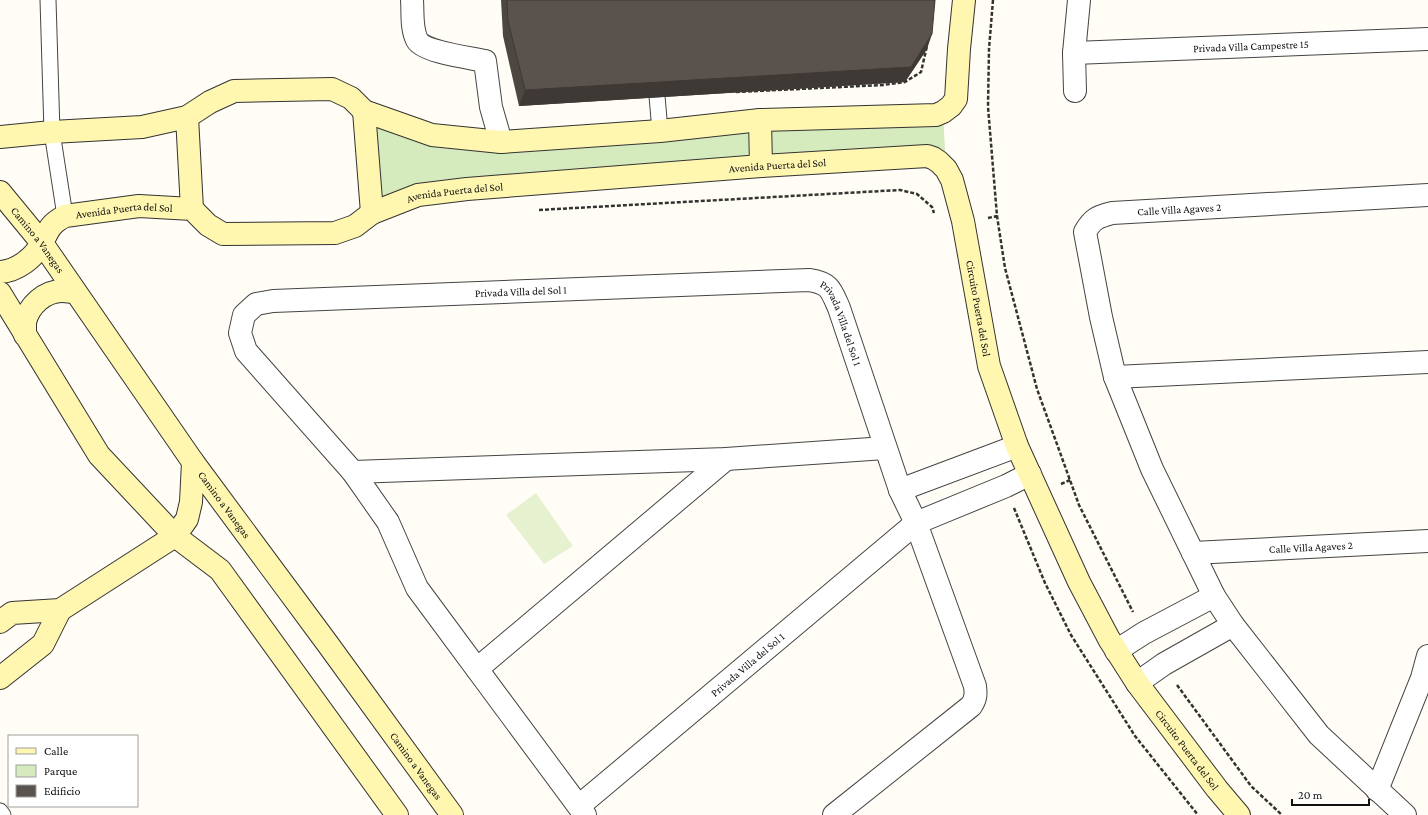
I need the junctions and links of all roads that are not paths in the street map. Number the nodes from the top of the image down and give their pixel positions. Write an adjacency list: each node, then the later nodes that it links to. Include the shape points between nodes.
1 (48, 0): 13 (lane)
2 (412, 0): 15 (street, via 413,30 418,42 430,49 485,60 491,107)
3 (964, 0): 11 (street, via 956,99 943,112 926,116)
4 (1079, 0): 6 (street)
5 (1428, 39): 6 (street, Privada Villa Campestre 15)
6 (1074, 53): 8 (street)
7 (659, 61): 12 (lane, via 657,96)
8 (1075, 91)
9 (364, 111): 10 (street, via 351,98 332,89 234,91); 15 (street, via 432,135); 21 (street)
10 (187, 117): 13 (street, via 142,127); 20 (street)
11 (760, 120): 12 (street); 16 (street)
12 (660, 131): 15 (street)
13 (52, 132): 14 (street); 22 (lane)
14 (0, 137)
15 (501, 142)
16 (761, 166): 17 (street, Avenida Puerta del Sol, via 927,156); 21 (street, Avenida Puerta del Sol, via 467,189 418,195)
17 (946, 169): 30 (street, Circuito Puerta del Sol, via 952,180 963,221 989,366)
18 (0, 192): 23 (street, Camino a Vanegas)
19 (1428, 195): 29 (street, Calle Villa Agaves 2, via 1112,213 1100,216 1090,222 1085,232 1100,317)
20 (192, 209): 21 (street, Avenida Puerta del Sol, via 208,225 223,234 335,233 355,226); 22 (street, Avenida Puerta del Sol, via 139,206)
21 (372, 213)
22 (65, 216): 23 (street, Avenida Puerta del Sol, via 50,227)
23 (42, 243): 24 (street, Avenida Puerta del Sol, via 32,256 19,266); 25 (street, Camino a Vanegas)
24 (0, 272)
25 (75, 292): 27 (street, via 49,293 38,300 25,322); 33 (street, Camino a Vanegas)
26 (0, 293): 27 (street)
27 (25, 335): 38 (street, via 99,455)
28 (1428, 362): 29 (street)
29 (1115, 377): 40 (street, Calle Villa Agaves 2, via 1152,469)
30 (1017, 446): 35 (street, Circuito Puerta del Sol); 36 (street)
31 (885, 448): 32 (street); 34 (street, Privada Villa del Sol 1, via 836,302 827,284 818,281 273,301 256,304 244,315 240,333 246,351); 36 (street, Privada Villa del Sol 1)
32 (726, 459): 34 (street); 47 (street)
33 (193, 462): 38 (street, via 191,502 187,519); 55 (street, Camino a Vanegas)
34 (353, 472): 47 (street, Privada Villa del Sol 1, via 388,522 417,588)
35 (1030, 474): 37 (street, Privada Villa del Sol 1); 45 (street, Circuito Puerta del Sol, via 1079,582)
36 (900, 490): 37 (street, Privada Villa del Sol 1)
37 (916, 523): 51 (street, Privada Villa del Sol 1); 56 (street, Privada Villa del Sol 1, via 975,686 975,701)
38 (175, 536): 42 (street); 54 (street, via 220,570)
39 (1428, 541): 40 (street, Calle Villa Agaves 2)
40 (1193, 553): 41 (street, Calle Villa Agaves 2)
41 (1214, 596): 44 (street, Calle Villa Agaves 2); 45 (street)
42 (60, 610): 43 (street, via 12,613); 48 (street, via 43,644)
43 (0, 622)
44 (1233, 625): 49 (street, via 1164,664); 50 (street, Calle Villa Agaves 2, via 1319,735)
45 (1116, 651): 49 (street, Circuito Puerta del Sol)
46 (1428, 656): 50 (street, via 1422,678)
47 (478, 670): 51 (street, Privada Villa del Sol 1)
48 (0, 678)
49 (1137, 683): 57 (street, Circuito Puerta del Sol, via 1217,790)
50 (1377, 790): 58 (street, Calle Villa Agaves 2)
51 (582, 810)
52 (0, 811): 53 (lane)
53 (3, 815)
54 (397, 815)
55 (452, 815)
56 (834, 815)
57 (1239, 815)
58 (1405, 815)

